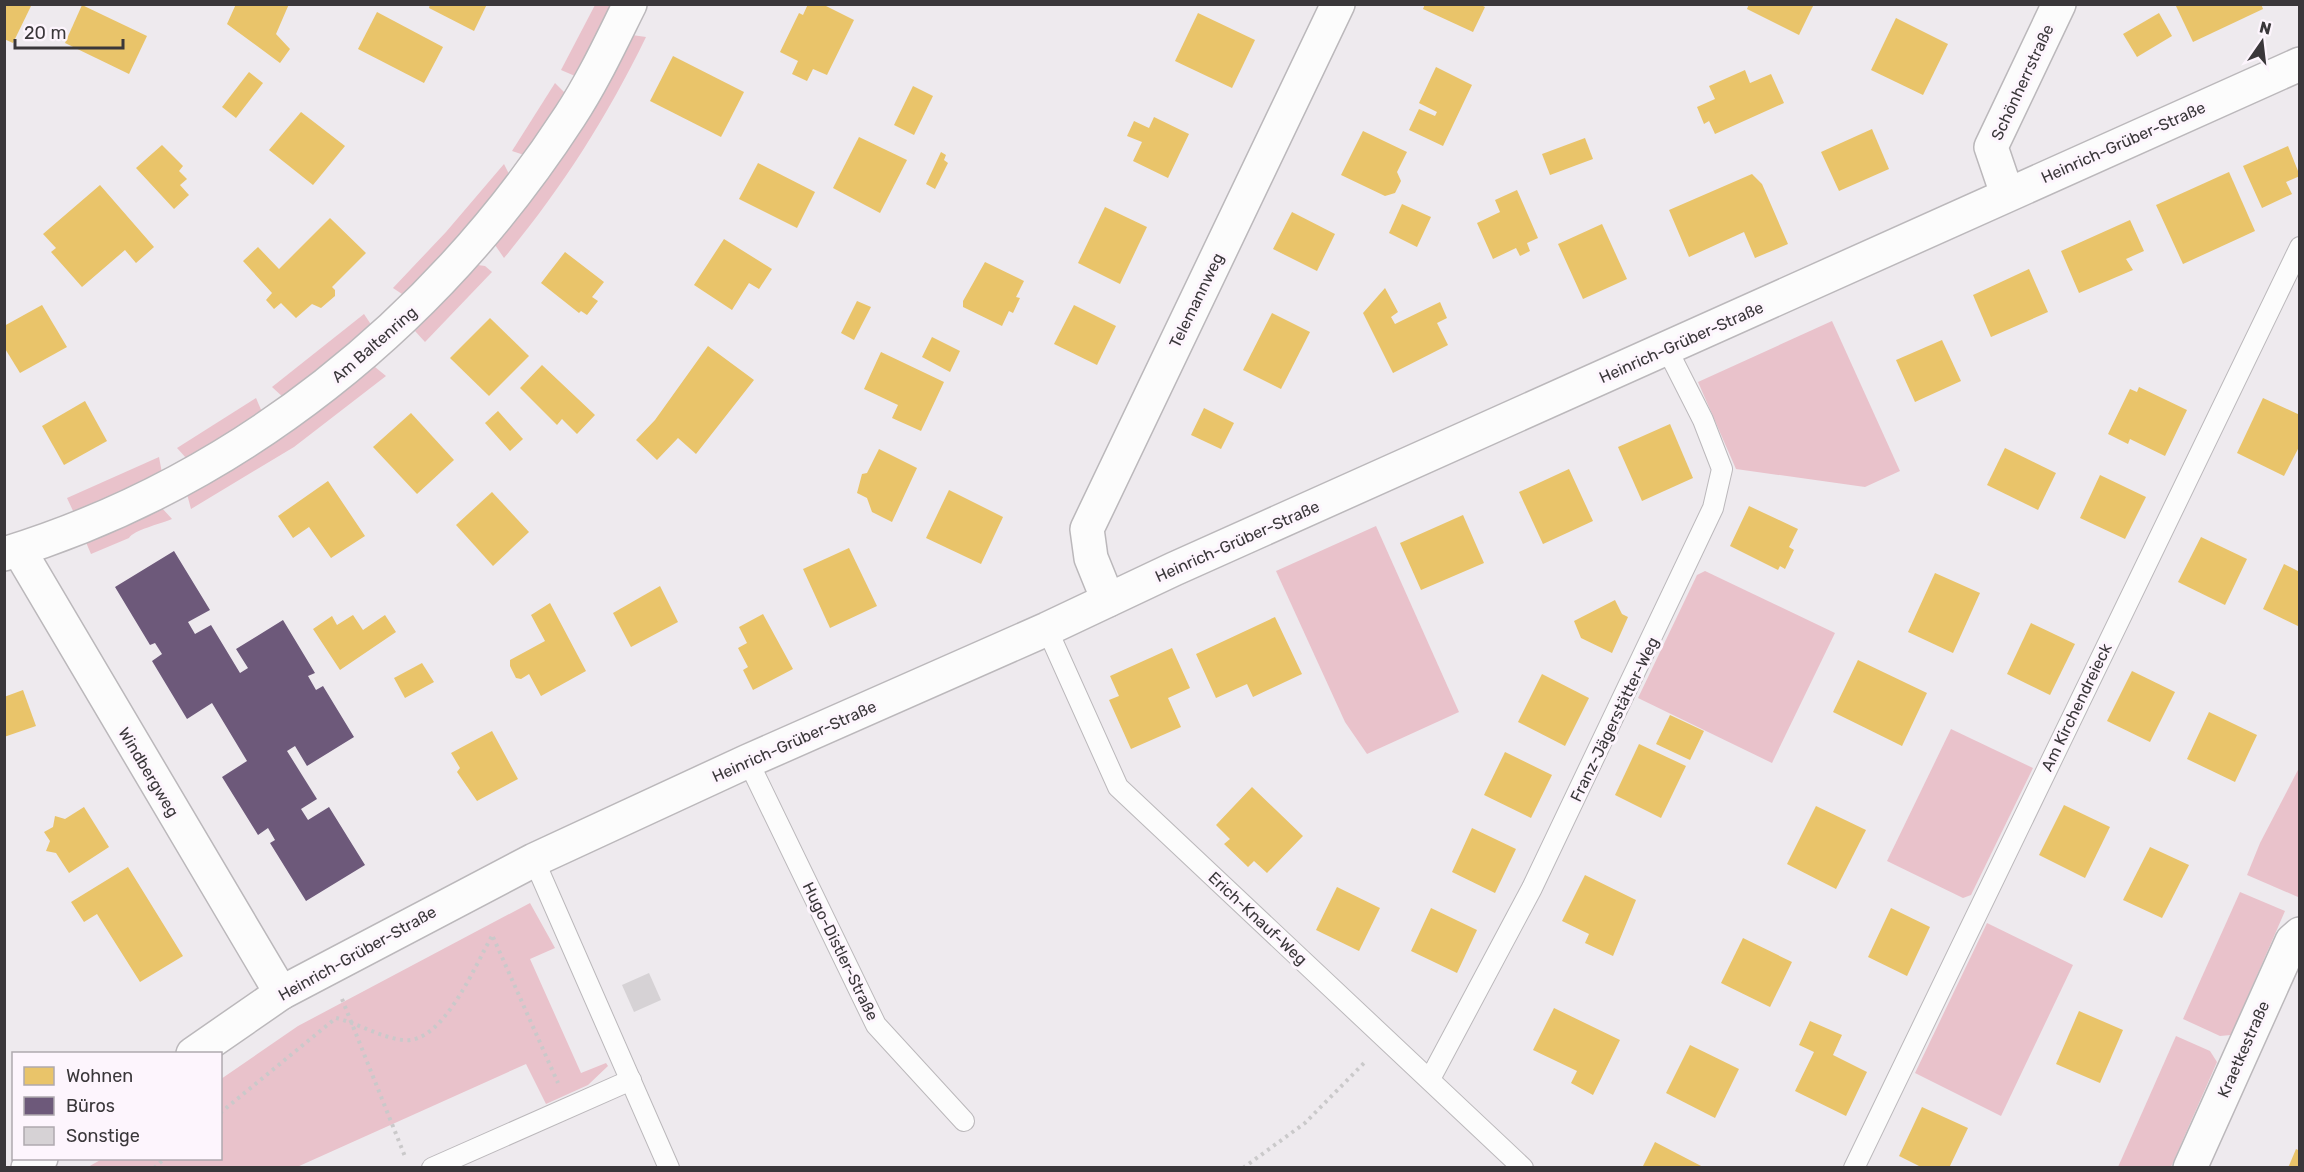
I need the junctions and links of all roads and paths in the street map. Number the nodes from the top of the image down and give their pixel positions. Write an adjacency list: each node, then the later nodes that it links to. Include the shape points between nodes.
1 (630, 4): 8 (street, Am Baltenring, via 571,115 529,176 423,301 364,356 273,425 184,480 76,529)
2 (1338, 4): 9 (street, Telemannweg, via 1087,529 1093,566)
3 (2058, 4): 5 (street, Schönherrstraße, via 1991,147)
4 (2300, 64): 5 (street, Heinrich-Grüber-Straße)
5 (2007, 194): 7 (street, Heinrich-Grüber-Straße)
6 (2300, 247): 29 (lane, Am Kirchendreieck)
7 (1667, 349): 9 (street, Heinrich-Grüber-Straße); 19 (lane, Franz-Jägerstätter-Weg, via 1703,420 1722,469 1713,508 1532,888)
8 (12, 552): 15 (street, Windbergweg)
9 (1108, 600): 10 (street, Heinrich-Grüber-Straße)
10 (1047, 629): 11 (street, Heinrich-Grüber-Straße); 17 (lane, Erich-Knauf-Weg, via 1118,787)
11 (748, 761): 12 (street, Heinrich-Grüber-Straße); 23 (lane, Hugo-Distler-Straße, via 876,1025)
12 (534, 860): 14 (street, Heinrich-Grüber-Straße); 20 (lane)
13 (2300, 933): 30 (street, Kraetkestraße, via 2292,941)
14 (328, 968): 15 (street, Heinrich-Grüber-Straße); 16 (path)
15 (281, 993): 18 (street, Heinrich-Grüber-Straße)
16 (351, 1022): 21 (path, via 404,1040 426,1035 445,1018 492,936); 22 (path, via 336,1018); 24 (path)
17 (1387, 1039): 19 (lane, Erich-Knauf-Weg); 27 (path, via 1305,1123)
18 (194, 1052)
19 (1430, 1079): 28 (lane, Erich-Knauf-Weg)
20 (632, 1080): 21 (lane); 26 (lane)
21 (569, 1107): 25 (lane)
22 (222, 1111)
23 (964, 1121)
24 (410, 1167)
25 (432, 1167)
26 (669, 1167)
27 (1243, 1167)
28 (1523, 1167)
29 (1854, 1167)
30 (2190, 1167)

